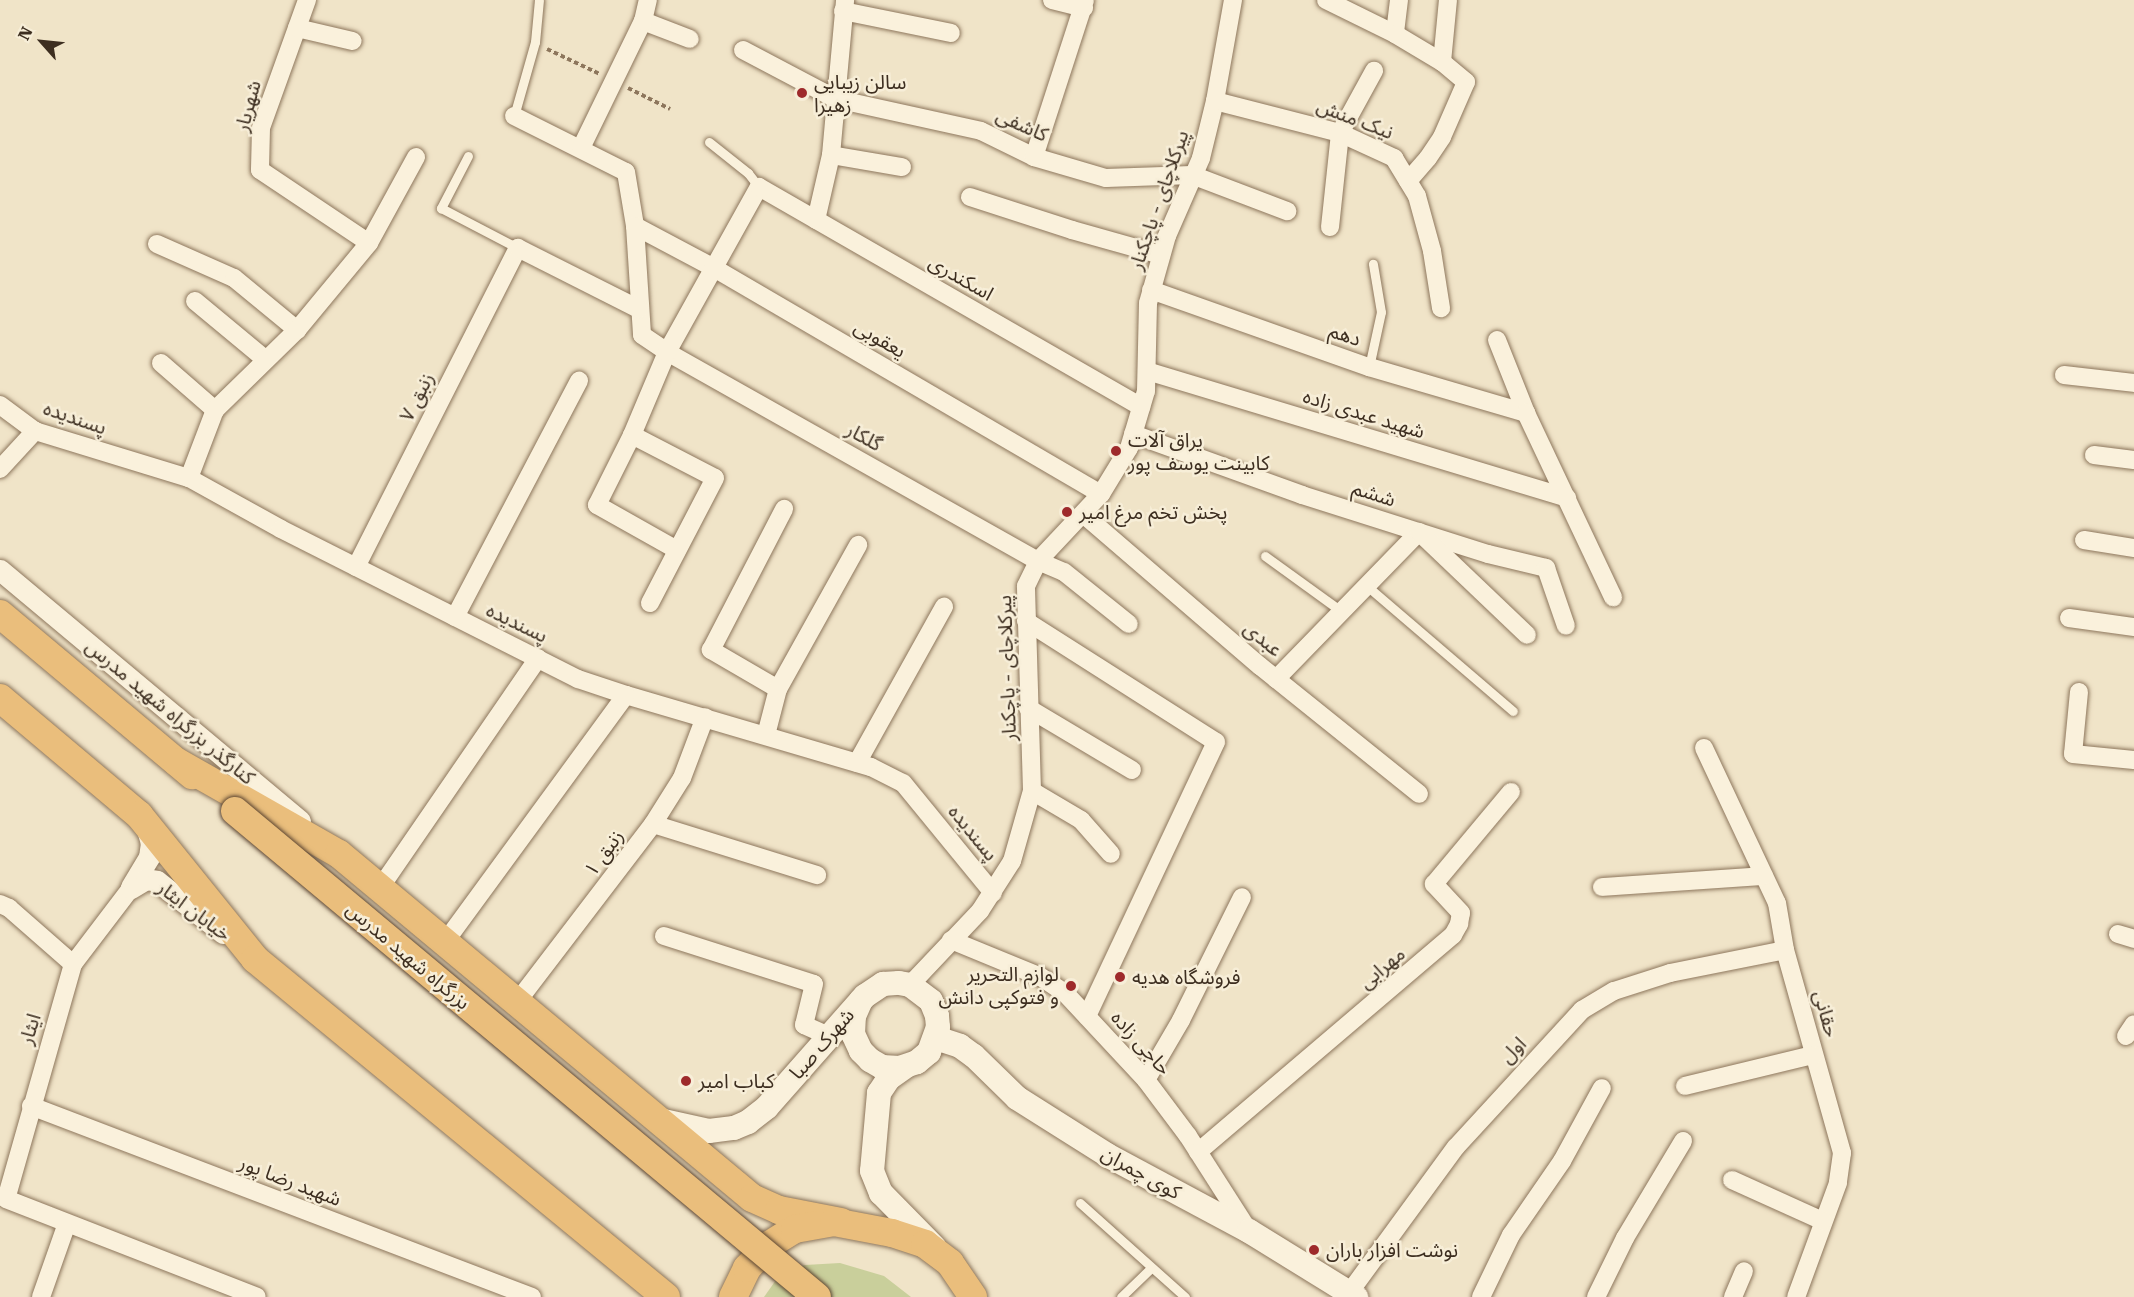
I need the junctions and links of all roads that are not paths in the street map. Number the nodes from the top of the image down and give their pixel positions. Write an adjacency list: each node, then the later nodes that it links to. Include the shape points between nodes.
1 (308, 0): 12 (street, شهریار)
2 (539, 0): 22 (lane, via 535,42)
3 (648, 0): 11 (street)
4 (1052, 0): 9 (street)
5 (1233, 0): 21 (street, پیرکلاچای - پاچکنار)
6 (1326, 0): 14 (street)
7 (1399, 0): 14 (street)
8 (1448, 0): 18 (street)
9 (1084, 4): 29 (street)
10 (844, 6): 13 (street); 20 (street)
11 (643, 21): 15 (street); 25 (street)
12 (297, 28): 16 (street); 39 (street, شهریار, via 261,128 260,170)
13 (951, 33)
14 (1395, 34): 18 (street)
15 (690, 39)
16 (352, 41)
17 (743, 50): 20 (street, کاشفی)
18 (1442, 62): 32 (street, via 1466,82 1442,137)
19 (1374, 71): 23 (street)
20 (836, 99): 26 (street); 29 (street, کاشفی, via 981,131)
21 (1215, 101): 23 (street, نیک منش); 31 (street, پیرکلاچای - پاچکنار, via 1201,158)
22 (514, 116): 25 (street)
23 (1340, 133): 32 (street, نیک منش, via 1394,158); 38 (street)
24 (710, 142): 33 (lane)
25 (580, 148): 37 (street, گلکار, via 626,172)
26 (831, 155): 30 (street); 36 (street)
27 (468, 156): 41 (lane, via 441,208)
28 (416, 157): 39 (street)
29 (1034, 157): 31 (street, کاشفی, via 1106,178)
30 (902, 166)
31 (1192, 175): 35 (street); 42 (street, پیرکلاچای - پاچکنار)
32 (1408, 181): 47 (street, نیک منش, via 1417,196 1429,240)
33 (759, 187): 36 (street, اسکندری); 44 (street)
34 (970, 197): 42 (street)
35 (1287, 211)
36 (816, 220): 60 (street, اسکندری)
37 (635, 226): 44 (street, یعقوبی); 48 (street, گلکار)
38 (1330, 228)
39 (369, 243): 49 (street)
40 (157, 244): 49 (street, via 234,278)
41 (518, 248): 48 (street); 81 (street, زنبق ۷)
42 (1161, 255): 45 (street, پیرکلاچای - پاچکنار)
43 (1373, 264): 54 (lane, via 1381,312)
44 (714, 268): 51 (street); 70 (street, یعقوبی)
45 (1151, 291): 54 (street, دهم); 55 (street, پیرکلاچای - پاچکنار)
46 (195, 301): 52 (street)
47 (1441, 308)
48 (639, 309): 51 (street, گلکار, via 642,335)
49 (297, 330): 52 (street)
50 (1497, 340): 62 (street)
51 (667, 352): 65 (street); 80 (street, گلکار)
52 (266, 360): 61 (street)
53 (161, 363): 61 (street)
54 (1369, 367): 62 (street, دهم)
55 (1147, 371): 60 (street, پیرکلاچای - پاچکنار); 71 (street, شهید عبدی زاده)
56 (2064, 375): 58 (street)
57 (579, 381): 89 (street)
58 (2134, 383)
59 (0, 405): 63 (street, پسندیده)
60 (1141, 407): 64 (street, پیرکلاچای - پاچکنار)
61 (215, 410): 69 (street)
62 (1526, 413): 71 (street)
63 (35, 431): 68 (street); 69 (street, پسندیده)
64 (1133, 434): 70 (street, پیرکلاچای - پاچکنار, via 1129,448); 74 (street, ششم)
65 (632, 435): 78 (street, via 597,505); 78 (street, via 715,478)
66 (2094, 455): 67 (street)
67 (2134, 460)
68 (0, 469)
69 (189, 478): 81 (street, پسندیده)
70 (1101, 494): 73 (street, پیرکلاچای - پاچکنار)
71 (1567, 498): 84 (street)
72 (784, 509): 98 (street, via 711,650)
73 (1083, 514): 80 (street, پیرکلاچای - پاچکنار); 97 (street, عبدی)
74 (1419, 532): 83 (street); 93 (street, ششم, via 1546,568); 95 (street)
75 (2084, 540): 77 (street)
76 (858, 546): 98 (street)
77 (2134, 548)
78 (677, 550): 85 (street)
79 (1265, 556): 87 (lane)
80 (1038, 561): 91 (street, پیرکلاچای - پاچکنار, via 1026,586); 92 (street, گلکار, via 1064,572)
81 (356, 567): 89 (street, پسندیده)
82 (0, 570): 116 (street, کنارگذر بزرگراه شهید مدرس)
83 (1367, 586): 87 (street); 103 (lane)
84 (1613, 597)
85 (650, 603)
86 (944, 607): 109 (street)
87 (1341, 611): 97 (street)
88 (0, 614): 108 (highway, بزرگراه شهید مدرس)
89 (455, 617): 96 (street, پسندیده)
90 (2069, 618): 94 (street)
91 (1026, 621): 102 (street, پیرکلاچای - پاچکنار); 135 (street, via 1216,742)
92 (1129, 624)
93 (1566, 626)
94 (2134, 627)
95 (1527, 635)
96 (538, 658): 100 (street, پسندیده, via 578,679); 122 (street)
97 (1276, 679): 113 (street, عبدی)
98 (778, 689): 105 (street)
99 (2079, 692): 107 (street, via 2073,754)
100 (626, 695): 104 (street, پسندیده); 128 (street)
101 (0, 698): 114 (highway)
102 (1028, 708): 110 (street); 111 (street, پیرکلاچای - پاچکنار)
103 (1513, 711)
104 (705, 717): 105 (street, پسندیده); 115 (street, زنبق ۱, via 682,778)
105 (766, 735): 109 (street, پسندیده)
106 (1704, 748): 119 (street, حقانی)
107 (2134, 759)
108 (177, 762): 116 (highway, بزرگراه شهید مدرس); 162 (highway, بزرگراه شهید مدرس, bridge)
109 (857, 763): 123 (street, پسندیده, via 903,783)
110 (1131, 770)
111 (1032, 791): 117 (street, via 1081,820); 123 (street, پیرکلاچای - پاچکنار, via 1012,861)
112 (1511, 792): 146 (street, مهرابی, via 1434,884 1461,913 1453,935)
113 (1419, 794)
114 (144, 821): 121 (street, خیابان ایثار, via 151,850 143,872); 130 (highway)
115 (653, 824): 118 (street); 134 (street, زنبق ۱)
116 (339, 854): 122 (highway, بزرگراه شهید مدرس)
117 (1112, 854)
118 (817, 875)
119 (1764, 876): 120 (street); 129 (street, حقانی, via 1777,903)
120 (1602, 886)
121 (131, 888): 130 (street, خیابان ایثار, via 146,879 160,882); 131 (street, ایثار)
122 (380, 888): 128 (highway, بزرگراه شهید مدرس)
123 (993, 893): 127 (street, پیرکلاچای - پاچکنار)
124 (1242, 897): 140 (street, via 1181,1020)
125 (0, 904): 131 (street)
126 (663, 936): 136 (street, via 814,984 804,1025)
127 (951, 940): 132 (street, پیرکلاچای - پاچکنار); 135 (street, حاجی زاده, via 1041,977 1066,994)
128 (445, 942): 134 (highway, بزرگراه شهید مدرس)
129 (1785, 950): 138 (street, حقانی); 156 (street, اول, via 1670,974 1614,991 1582,1010 1456,1147)
130 (255, 959): 160 (highway)
131 (73, 964): 143 (street, ایثار)
132 (910, 985): 133 (main road, via 883,984); 137 (main road, via 924,993 934,1006)
133 (861, 1000): 136 (main road, شهرک صبا); 139 (main road, via 852,1025 861,1051 878,1065)
134 (517, 1002): 144 (highway, بزرگراه شهید مدرس)
135 (1087, 1016): 140 (street, حاجی زاده)
136 (829, 1036): 144 (main road, شهرک صبا, via 767,1107 741,1126 709,1131)
137 (936, 1038): 139 (main road, via 925,1056); 152 (main road, کوی چمران, via 967,1051 1017,1098 1107,1155)
138 (1813, 1055): 141 (street); 149 (street, حقانی, via 1842,1153 1838,1183)
139 (905, 1067): 153 (main road, via 889,1078 879,1093 872,1171 885,1198)
140 (1146, 1080): 146 (street, حاجی زاده)
141 (1685, 1086)
142 (1602, 1088): 166 (street, via 1562,1161 1511,1235)
143 (31, 1106): 151 (street, ایثار, via 6,1199); 159 (street, شهید رضا پور)
144 (656, 1119): 150 (highway, بزرگراه شهید مدرس, via 760,1203)
145 (1683, 1141): 167 (street, via 1625,1238)
146 (1198, 1152): 152 (street, حاجی زاده)
147 (1732, 1180): 149 (street)
148 (1080, 1203): 154 (lane)
149 (1823, 1221): 169 (street, حقانی)
150 (841, 1222): 153 (highway, بزرگراه شهید مدرس, via 911,1238); 161 (highway, via 810,1225 781,1236 747,1268)
151 (67, 1223): 157 (street); 158 (street)
152 (1249, 1231): 156 (main road, کوی چمران)
153 (944, 1257): 163 (highway)
154 (1151, 1268): 164 (lane); 165 (lane)
155 (1743, 1271): 168 (street)
156 (1352, 1295)
157 (41, 1297)
158 (257, 1297)
159 (532, 1297)
160 (665, 1297)
161 (733, 1297)
162 (817, 1297)
163 (973, 1297)
164 (1121, 1297)
165 (1185, 1297)
166 (1481, 1297)
167 (1596, 1297)
168 (1733, 1297)
169 (1796, 1297)

